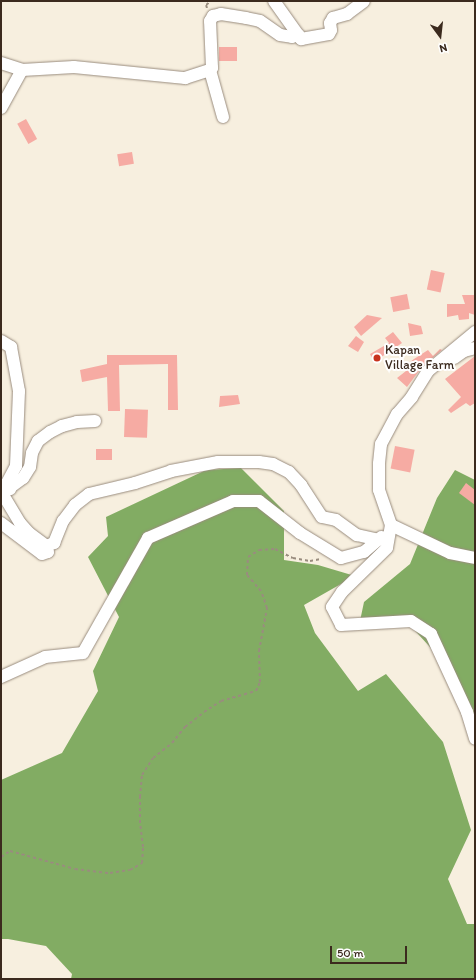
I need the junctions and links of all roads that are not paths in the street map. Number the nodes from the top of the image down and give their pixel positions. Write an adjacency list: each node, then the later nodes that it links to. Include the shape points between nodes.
1 (274, 1): 3 (street)
2 (364, 1): 3 (street, via 347,14 333,18 329,34 301,39)
3 (299, 34): 6 (street, via 292,37 280,35 260,21 221,14 213,16 210,21)
4 (1, 63): 5 (street)
5 (22, 70): 6 (street, via 74,67 185,78); 7 (street)
6 (210, 70): 8 (street)
7 (1, 108)
8 (223, 117)
9 (475, 332): 12 (street, via 428,371)
10 (1, 341): 14 (street, via 10,347 19,391 16,466 7,483)
11 (475, 348): 12 (street, via 464,351 428,380)
12 (421, 382): 16 (street, via 397,414 381,444 379,490)
13 (95, 421): 14 (street, via 62,426 38,441 24,478)
14 (10, 489): 18 (street, via 2,493 15,516 29,533)
15 (1, 523): 18 (street, via 42,554 48,552)
16 (391, 525): 17 (street); 19 (street, via 450,553); 21 (street, via 387,548 342,592 332,607 341,625 411,621 431,634 467,712)
17 (378, 540): 18 (street, via 357,535 336,520 322,517 289,472 273,464 218,462 171,471 89,494 75,505 63,521 54,543); 20 (street, via 364,552 341,558 300,533 259,501 233,501 148,538 83,653 45,656)
18 (46, 546)
19 (475, 558)
20 (1, 678)
21 (475, 739)

